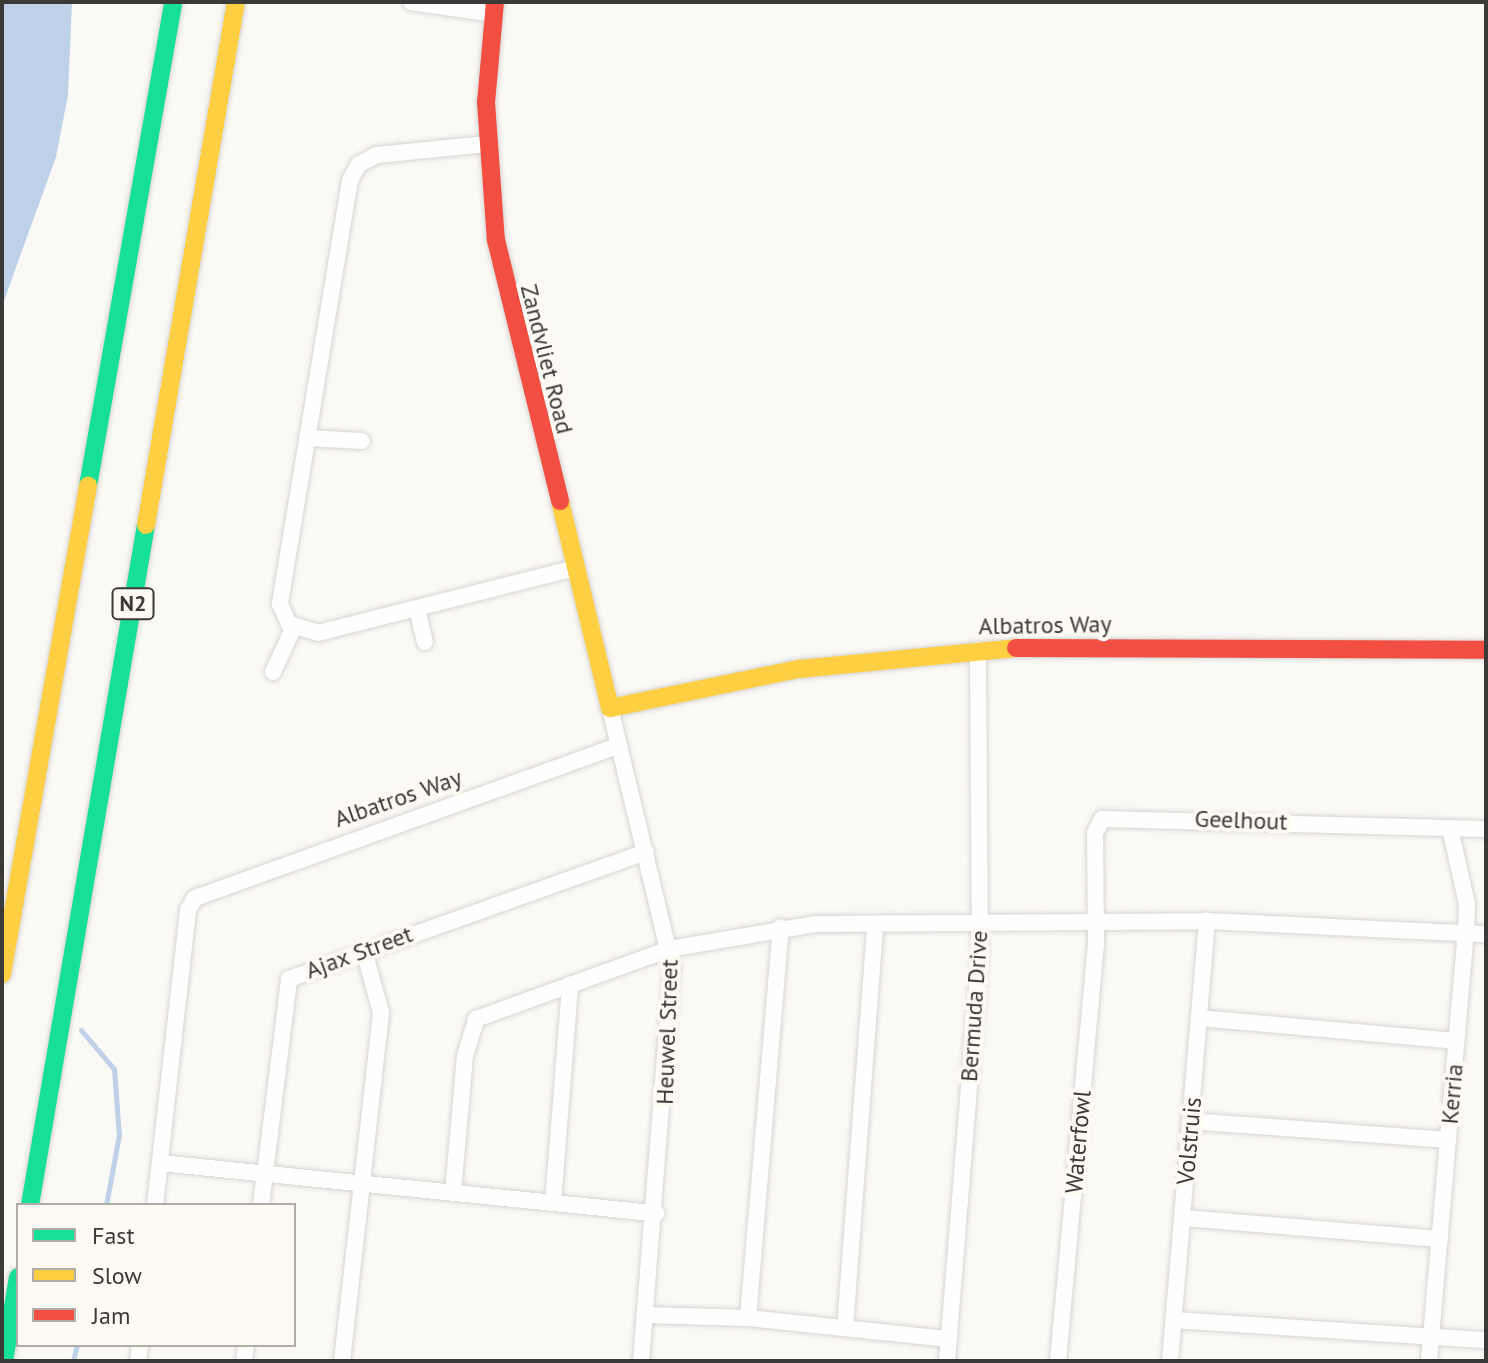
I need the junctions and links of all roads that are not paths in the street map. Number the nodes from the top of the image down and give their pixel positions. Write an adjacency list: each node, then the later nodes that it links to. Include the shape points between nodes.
1 (173, 2): 29 (main road)
2 (236, 2): 39 (main road, N2)
3 (411, 2): 4 (street, Zandvliet Road)
4 (494, 8): 5 (main road, Zandvliet Road)
5 (487, 144): 6 (street, via 388,153 359,164 350,180); 8 (main road, Zandvliet Road, via 502,273)
6 (307, 438): 7 (street); 10 (street, via 280,594 283,614)
7 (362, 441)
8 (574, 568): 9 (street); 15 (main road, Zandvliet Road)
9 (417, 608): 10 (street, via 318,633); 11 (street)
10 (294, 627): 14 (street)
11 (425, 642)
12 (978, 650): 13 (main road, Albatros Way); 15 (main road, Albatros Way, via 834,663); 22 (street, Bermuda Drive)
13 (1486, 650)
14 (273, 672)
15 (610, 708): 16 (street, Heuwel Street)
16 (618, 746): 19 (street, Heuwel Street); 35 (street, Albatros Way, via 195,898 188,910)
17 (1450, 828): 18 (street, Geelhout); 21 (street, Geelhout, via 1109,814 1095,833); 25 (street, Kerria, via 1467,904)
18 (1486, 829)
19 (646, 852): 27 (street, Heuwel Street); 28 (street, Ajax Street)
20 (1207, 921): 21 (street); 25 (street); 31 (street, Volstruis)
21 (1096, 923): 22 (street); 58 (street, Waterfowl)
22 (981, 924): 23 (street); 52 (street, Bermuda Drive)
23 (875, 925): 24 (street); 50 (street)
24 (781, 927): 27 (street); 48 (street)
25 (1466, 933): 26 (street); 32 (street, Kerria)
26 (1486, 934)
27 (669, 949): 30 (street); 43 (street, Heuwel Street)
28 (364, 951): 36 (street, Ajax Street, via 289,979); 37 (street, via 381,1012)
29 (2, 974)
30 (570, 985): 38 (street, via 495,1010 469,1027); 42 (street)
31 (1199, 1018): 32 (street); 33 (street, Volstruis)
32 (1456, 1041): 34 (street, Kerria)
33 (1190, 1121): 34 (street); 44 (street, Volstruis)
34 (1448, 1140): 45 (street, Kerria)
35 (160, 1163): 36 (street); 40 (street)
36 (264, 1174): 37 (street); 41 (street, Ajax Street)
37 (359, 1183): 38 (street); 55 (street)
38 (453, 1193): 42 (street)
39 (30, 1203)
40 (155, 1203)
41 (261, 1203)
42 (553, 1203): 43 (street)
43 (656, 1213): 47 (street, Heuwel Street)
44 (1183, 1218): 45 (street); 49 (street, Volstruis)
45 (1440, 1239): 51 (street, Kerria)
46 (16, 1289): 54 (main road)
47 (646, 1315): 48 (street); 56 (street, Heuwel Street)
48 (748, 1318): 50 (street)
49 (1174, 1320): 51 (street); 59 (street, Volstruis)
50 (845, 1327): 52 (street)
51 (1431, 1336): 53 (street); 60 (street, Kerria)
52 (949, 1339): 57 (street, Bermuda Drive)
53 (1486, 1340)
54 (4, 1361)
55 (342, 1361)
56 (641, 1361)
57 (947, 1361)
58 (1058, 1361)
59 (1170, 1361)
60 (1429, 1361)

